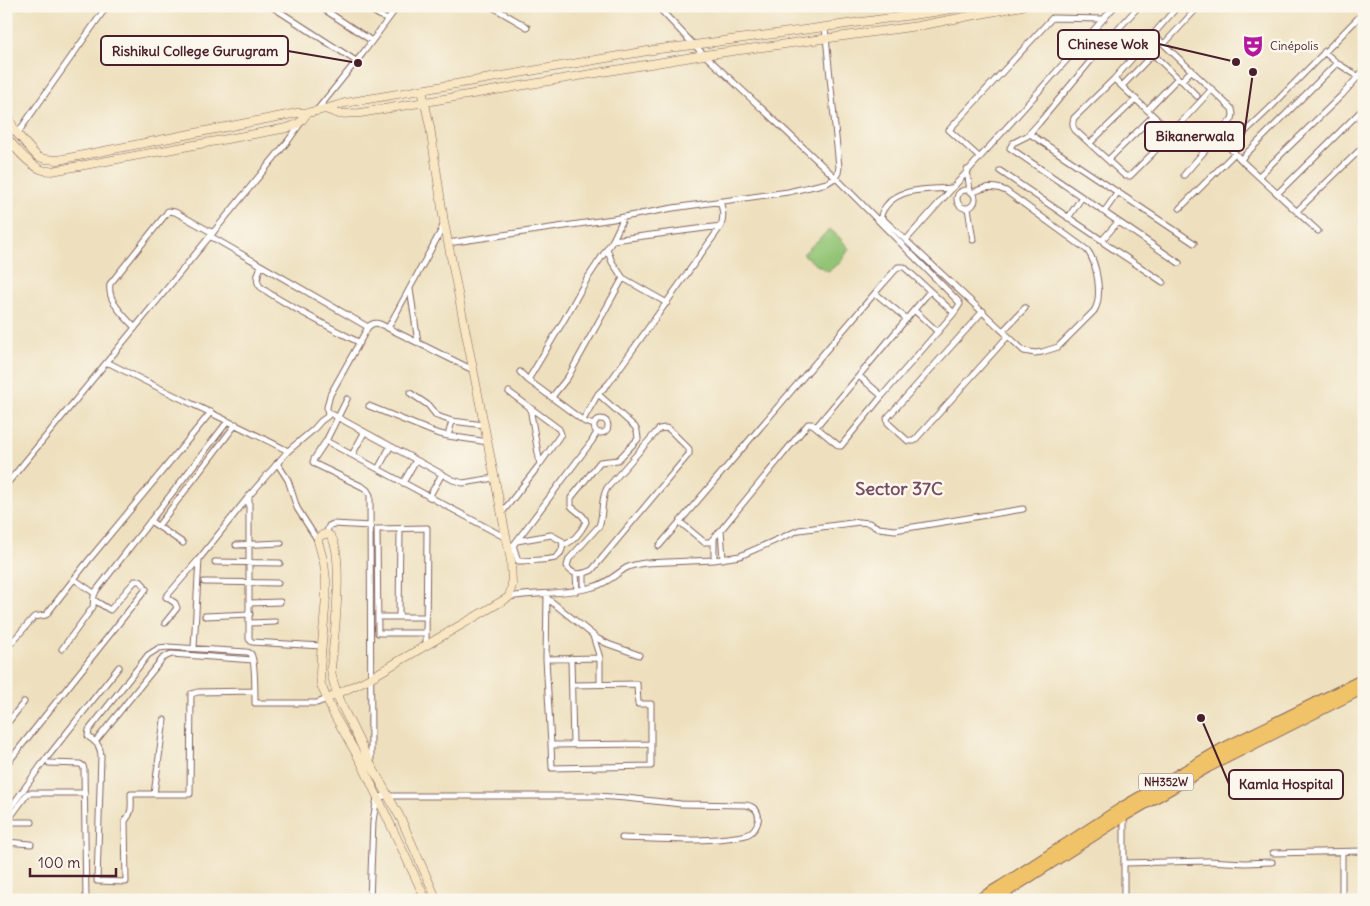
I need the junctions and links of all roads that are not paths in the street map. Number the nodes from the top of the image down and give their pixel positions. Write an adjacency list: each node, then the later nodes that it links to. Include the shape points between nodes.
1 (107, 6): 51 (street)
2 (271, 6): 28 (street)
3 (319, 6): 23 (street)
4 (365, 6): 18 (street)
5 (398, 6): 18 (street)
6 (491, 6): 20 (street)
7 (657, 6): 25 (street)
8 (919, 6): 16 (street)
9 (967, 6): 16 (street)
10 (1022, 6): 22 (street)
11 (1115, 6): 17 (street)
12 (1139, 6): 52 (street)
13 (1178, 6): 21 (street)
14 (1198, 6): 24 (street)
15 (1364, 12): 26 (street)
16 (927, 13): 19 (street)
17 (1104, 19): 58 (street); 58 (street, via 1052,18 949,130)
18 (387, 20): 23 (street)
19 (825, 27): 22 (street); 25 (street)
20 (527, 28)
21 (1153, 34): 24 (street); 33 (street)
22 (826, 39): 27 (street); 65 (street, via 839,167)
23 (372, 41): 28 (street)
24 (1164, 44): 30 (street)
25 (694, 46): 27 (street); 37 (street, via 620,55)
26 (1324, 52): 29 (street); 57 (street, via 1229,147)
27 (704, 54): 41 (street); 65 (street)
28 (356, 61): 43 (street)
29 (1337, 63): 32 (street); 59 (street)
30 (1192, 70): 34 (street); 38 (street)
31 (1364, 70): 32 (street)
32 (1358, 77): 35 (street); 64 (street)
33 (1114, 79): 36 (street); 54 (street, via 1073,121 1075,130)
34 (1179, 79): 36 (street, via 1153,56); 39 (street); 44 (street)
35 (1364, 80)
36 (1122, 86): 40 (street)
37 (422, 90): 41 (street); 43 (street)
38 (1212, 90): 49 (street); 55 (street, via 1234,114)
39 (1197, 96)
40 (1136, 99): 44 (street); 54 (street)
41 (425, 102): 43 (street, via 352,114); 79 (street)
42 (1364, 108): 69 (street)
43 (321, 109): 46 (street)
44 (1147, 110): 47 (street)
45 (6, 111): 51 (street)
46 (307, 113): 48 (street); 51 (street, via 58,160 38,157)
47 (1153, 116): 50 (street); 60 (street)
48 (302, 122): 53 (street, via 286,128 52,171 36,166); 83 (street)
49 (1182, 122): 50 (street); 55 (street)
50 (1172, 133): 60 (street, via 1130,176 1125,176)
51 (17, 134)
52 (1030, 134): 68 (street); 71 (street, via 1010,148)
53 (6, 136)
54 (1090, 143): 60 (street)
55 (1208, 146): 63 (street)
56 (1364, 146): 75 (street)
57 (1235, 153): 59 (street); 74 (street)
58 (979, 157): 61 (street)
59 (1240, 159): 64 (street)
60 (1108, 160)
61 (967, 170): 66 (street); 67 (street)
62 (1000, 172): 78 (street)
63 (1184, 175)
64 (1259, 176): 69 (street)
65 (836, 178): 72 (street, via 788,192); 102 (street, via 958,301 960,304)
66 (949, 191): 70 (street); 85 (street); 85 (street, via 903,194 888,203 881,216)
67 (971, 192): 70 (street, via 962,192); 73 (street, via 975,200); 109 (street, via 990,187 1006,190 1086,250 1093,260 1098,290 1096,307 1058,347 1029,352)
68 (1118, 192): 76 (street); 89 (street)
69 (1278, 193): 75 (street)
70 (958, 198): 73 (street, via 960,205)
71 (1082, 198): 76 (street); 78 (street)
72 (720, 201): 77 (street); 81 (street, via 723,211)
73 (968, 208): 86 (street)
74 (1180, 208)
75 (1297, 211): 82 (street)
76 (1104, 212): 80 (street)
77 (624, 217): 84 (street); 88 (street)
78 (1068, 218): 87 (street)
79 (444, 222): 88 (street); 95 (street)
80 (1118, 222): 87 (street); 91 (street)
81 (721, 226): 84 (street); 98 (street)
82 (1318, 231)
83 (211, 234): 92 (street); 105 (street); 105 (street, via 168,211 110,284 115,305)
84 (613, 240): 90 (street)
85 (906, 240): 101 (street)
86 (973, 240)
87 (1103, 241): 94 (street)
88 (448, 243): 113 (street)
89 (1194, 244)
90 (607, 249): 93 (street); 116 (street)
91 (1178, 263)
92 (261, 266): 104 (street); 111 (street, via 257,279 262,289)
93 (623, 278): 98 (street); 121 (street, via 568,377)
94 (1163, 282)
95 (410, 288): 106 (street); 110 (street)
96 (930, 291): 97 (street, via 902,266); 100 (street); 102 (street)
97 (875, 293): 103 (street); 156 (street)
98 (666, 303): 119 (street)
99 (1025, 308): 107 (street)
100 (914, 310): 103 (street); 108 (street)
101 (983, 311): 107 (street); 109 (street, via 887,418 888,423 908,441 914,441)
102 (954, 313): 108 (street)
103 (907, 319): 115 (street)
104 (368, 327): 106 (street, via 376,322); 111 (street)
105 (135, 328): 112 (street)
106 (388, 328): 110 (street)
107 (1003, 331): 109 (street)
108 (938, 332): 120 (street)
109 (1008, 336)
110 (418, 342): 113 (street)
111 (360, 343): 126 (street, via 330,395)
112 (107, 362): 125 (street); 150 (street)
113 (473, 370): 132 (street)
114 (520, 372): 116 (street)
115 (859, 376): 120 (street); 134 (street)
116 (528, 380): 121 (street)
117 (509, 392): 124 (street)
118 (410, 394): 130 (street, via 428,405 436,415)
119 (598, 394): 128 (street); 169 (street, via 635,427 638,439 618,460 600,462 575,492 571,506 586,522)
120 (882, 396): 134 (street, via 840,446)
121 (552, 397): 128 (street)
122 (347, 399): 127 (street)
123 (369, 406): 137 (street)
124 (530, 408): 145 (street); 145 (street, via 561,431)
125 (210, 412): 129 (street); 180 (street)
126 (328, 412): 127 (street); 141 (street, via 327,418)
127 (338, 419): 136 (street); 138 (street)
128 (583, 420): 133 (street)
129 (228, 421): 131 (street); 155 (street)
130 (452, 421): 132 (street); 137 (street)
131 (236, 424): 141 (street); 157 (street)
132 (484, 425): 139 (street)
133 (594, 425): 135 (street); 135 (street, via 600,419 608,424 606,432)
134 (816, 427): 160 (street, via 808,424)
135 (597, 432): 170 (street)
136 (364, 433): 140 (street); 142 (street)
137 (448, 436): 139 (street)
138 (326, 441): 142 (street); 158 (street, via 313,462 367,490 371,501)
139 (488, 442): 148 (street)
140 (390, 446): 143 (street); 146 (street)
141 (288, 451): 144 (street)
142 (352, 455): 146 (street)
143 (416, 460): 147 (street); 149 (street)
144 (277, 464): 151 (street); 164 (street, via 288,480 297,508)
145 (540, 464): 154 (street)
146 (378, 469): 149 (street)
147 (442, 474): 148 (street, via 463,483); 152 (street)
148 (494, 478): 154 (street)
149 (403, 483): 152 (street)
150 (6, 485)
151 (249, 496): 167 (street); 172 (street)
152 (429, 497): 162 (street)
153 (1023, 509): 173 (street, via 894,530 858,522 799,530 740,556)
154 (502, 514): 162 (street)
155 (150, 521): 157 (street); 186 (street)
156 (680, 522): 163 (street, via 704,542); 171 (street)
157 (158, 526): 166 (street)
158 (371, 526): 161 (street, via 333,524); 213 (street)
159 (400, 529): 194 (street, via 377,529); 195 (street); 196 (street, via 428,528)
160 (721, 530): 163 (street); 173 (street)
161 (326, 534): 164 (street, via 322,534); 219 (street, via 334,541 336,552 338,601 331,668)
162 (506, 538): 170 (street)
163 (714, 538): 174 (street)
164 (318, 541): 203 (street, via 326,580)
165 (280, 543): 167 (street)
166 (183, 544)
167 (250, 544): 168 (street); 176 (street)
168 (236, 545)
169 (564, 545): 170 (street, via 551,534); 170 (street, via 555,558 518,561)
170 (513, 546): 188 (street)
171 (659, 546)
172 (199, 559): 198 (street, via 166,597 177,608); 204 (street)
173 (723, 559): 174 (street)
174 (714, 560): 184 (street, via 633,565 598,586)
175 (215, 562): 176 (street)
176 (250, 563): 177 (street); 182 (street)
177 (280, 563)
178 (584, 573): 179 (street); 179 (street, via 596,566 689,454 689,449 669,429 659,429 607,488 602,498 599,526 569,558 567,566); 184 (street)
179 (576, 574): 185 (street)
180 (74, 579): 186 (street); 205 (street, via 46,615 34,617)
181 (204, 582): 182 (street)
182 (250, 582): 183 (street); 191 (street)
183 (278, 583)
184 (584, 589): 185 (street)
185 (577, 591): 187 (street)
186 (94, 593): 189 (street)
187 (547, 596): 188 (street); 201 (street); 210 (street)
188 (509, 597): 202 (street)
189 (94, 600): 206 (street, via 93,607); 229 (street, via 110,610 134,582 138,580 145,587)
190 (280, 602): 191 (street)
191 (250, 603): 192 (street)
192 (250, 614): 193 (street); 199 (street)
193 (205, 616)
194 (378, 617): 195 (street); 200 (street, via 378,633)
195 (399, 617): 196 (street)
196 (426, 618): 200 (street)
197 (275, 622): 199 (street)
198 (165, 623)
199 (250, 623): 203 (street, via 252,642)
200 (426, 632): 202 (street)
201 (592, 635): 207 (street, via 604,643); 209 (street)
202 (426, 645): 213 (street)
203 (322, 646): 220 (street, via 321,685)
204 (194, 648): 211 (street, via 248,652); 224 (street, via 159,648 148,655 89,730 88,736)
205 (6, 649)
206 (62, 649)
207 (639, 655)
208 (572, 658): 209 (street); 210 (street); 216 (street)
209 (600, 658): 215 (street)
210 (546, 659): 226 (street)
211 (253, 660): 218 (street); 224 (street, via 171,654 163,658)
212 (118, 667): 237 (street)
213 (370, 678): 219 (street); 230 (street)
214 (1364, 679): 236 (highway, NH352W, via 1222,749)
215 (600, 684): 216 (street); 225 (street, via 637,684 638,704 652,704)
216 (572, 685): 227 (street)
217 (1364, 688): 236 (highway, NH352W)
218 (254, 691): 220 (street, via 255,703 317,703); 233 (street, via 191,694 190,794)
219 (337, 694): 220 (street); 230 (street)
220 (327, 699): 231 (street)
221 (24, 702): 223 (street)
222 (164, 720): 233 (street)
223 (6, 725)
224 (94, 742): 233 (street, via 101,756 97,881 126,882 125,821 131,812 131,794)
225 (650, 744): 226 (street, via 651,766 552,768); 227 (street)
226 (551, 745): 227 (street)
227 (573, 745)
228 (49, 763): 232 (street, via 83,766)
229 (6, 765)
230 (371, 765): 231 (street); 234 (street)
231 (366, 773): 235 (street)
232 (85, 793): 239 (street, via 28,793); 248 (street)
233 (154, 794)
234 (388, 796): 235 (street); 240 (street, via 613,797 746,805 757,809 759,817 752,833 744,836 696,840); 251 (street)
235 (377, 797): 249 (street, via 372,821); 250 (street)
236 (1123, 812): 247 (street); 252 (highway, NH352W); 253 (highway, NH352W)
237 (6, 814)
238 (32, 822): 239 (street)
239 (7, 823)
240 (622, 838)
241 (6, 842): 242 (street)
242 (31, 844)
243 (1364, 851): 244 (street)
244 (1342, 852): 245 (street); 255 (street)
245 (1273, 853)
246 (1272, 862): 247 (street)
247 (1124, 863): 254 (street)
248 (86, 900)
249 (370, 900)
250 (426, 900)
251 (437, 900)
252 (978, 900)
253 (994, 900)
254 (1124, 900)
255 (1342, 900)

